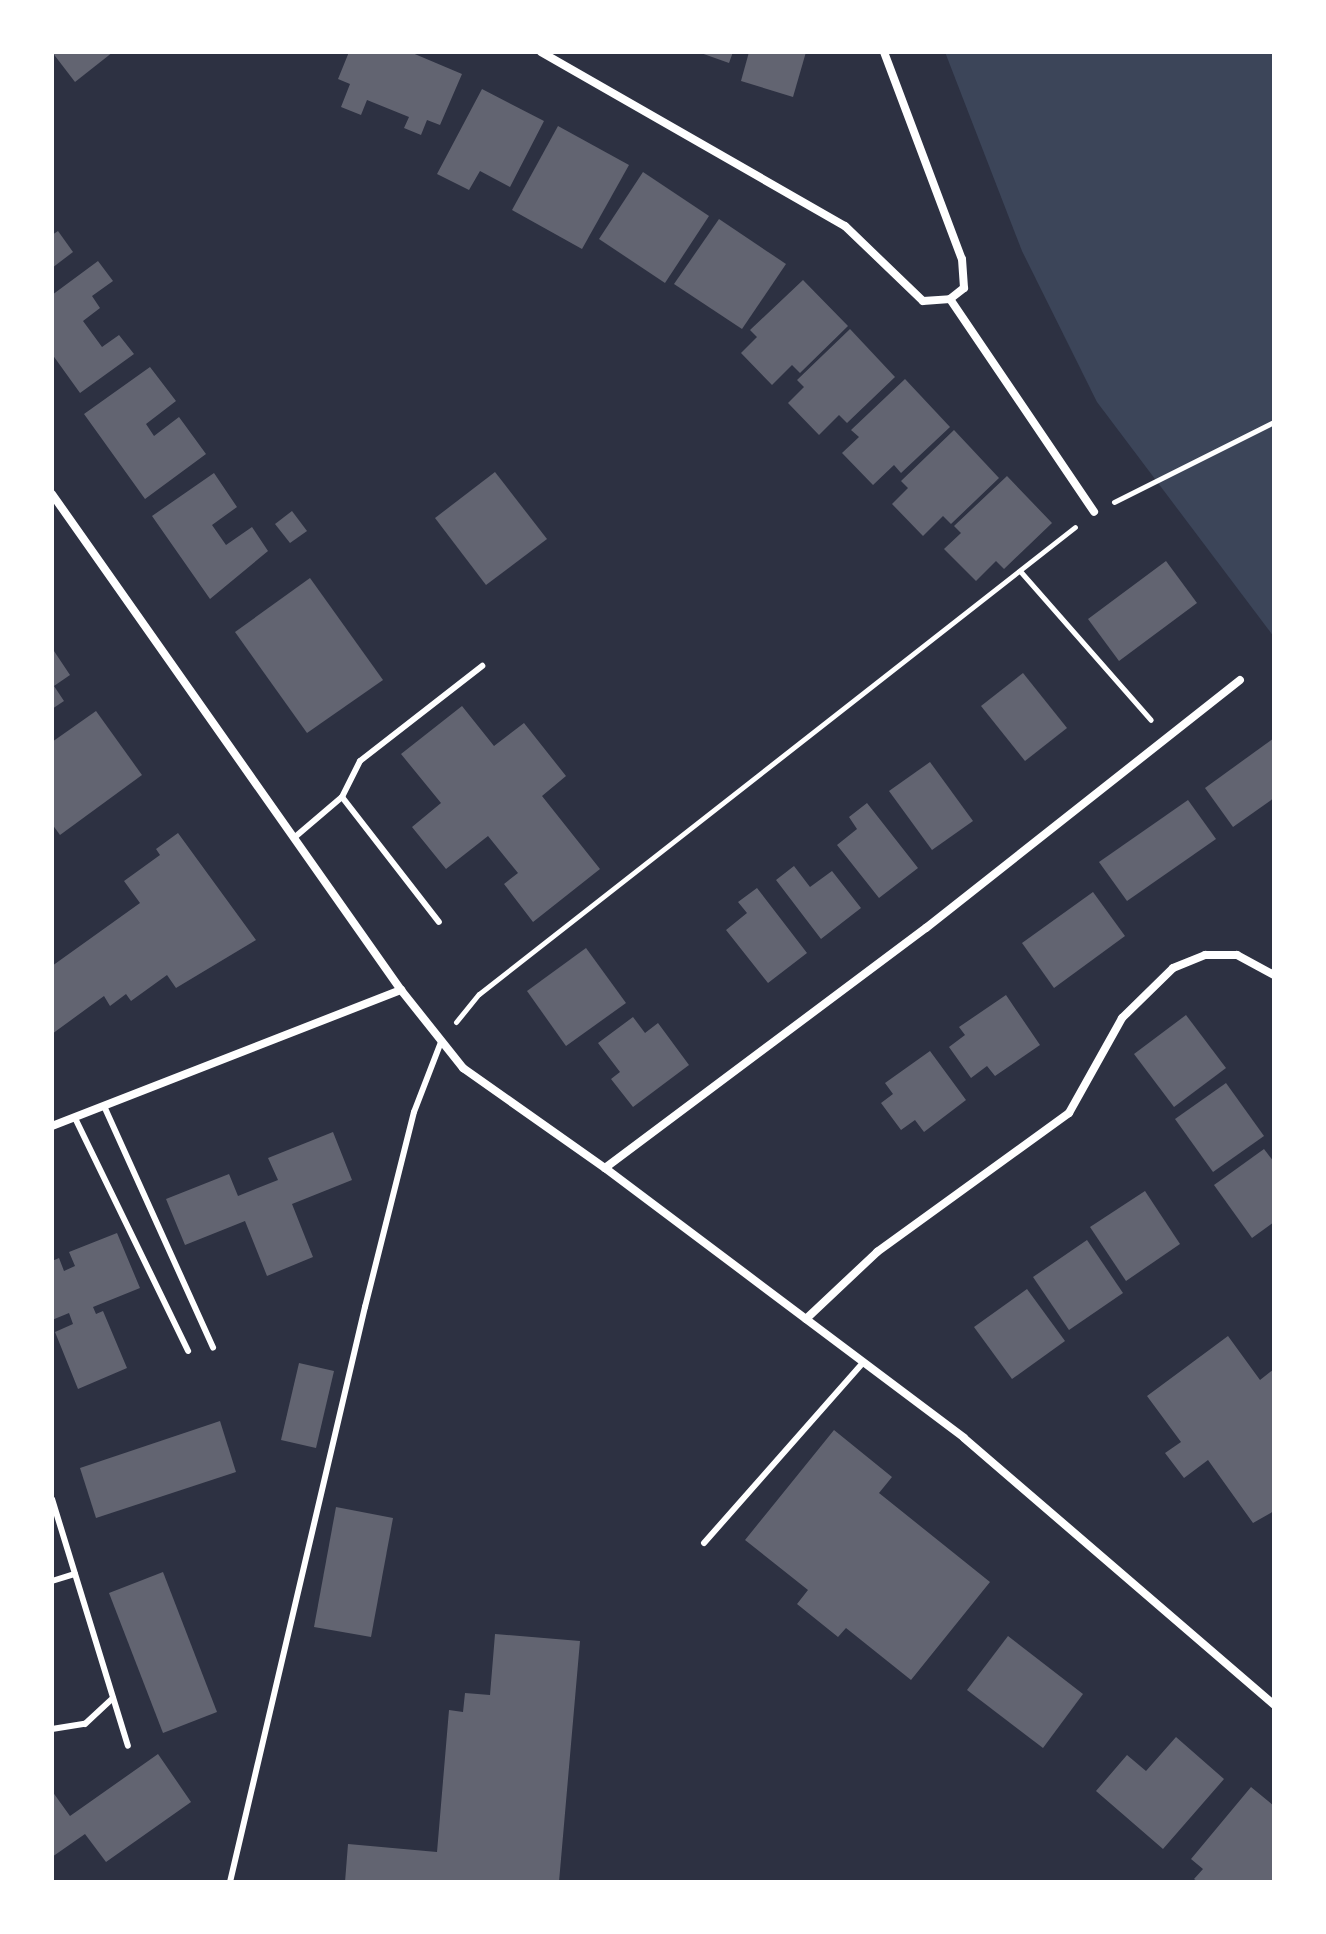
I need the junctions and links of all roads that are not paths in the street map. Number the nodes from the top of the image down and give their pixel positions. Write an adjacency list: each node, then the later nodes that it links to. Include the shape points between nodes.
1 (541, 52): 3 (street, via 845,226 923,301)
2 (884, 52): 3 (street, via 962,259 964,288)
3 (950, 299): 5 (street)
4 (52, 494): 9 (street)
5 (1094, 512)
6 (482, 666): 8 (lane, via 360,761)
7 (1240, 680): 17 (street, via 926,928)
8 (342, 797): 9 (lane); 10 (lane)
9 (295, 837): 12 (street)
10 (439, 922)
11 (1274, 975): 18 (street, via 1237,955 1205,955 1173,968 1122,1018 1069,1113 877,1252)
12 (401, 990): 13 (street); 14 (street)
13 (441, 1042): 17 (street, via 463,1068); 30 (lane, via 414,1112)
14 (104, 1106): 15 (street); 19 (lane)
15 (75, 1118): 16 (street); 20 (lane)
16 (52, 1126)
17 (605, 1168): 18 (street)
18 (806, 1319): 21 (street)
19 (213, 1347)
20 (188, 1351)
21 (861, 1365): 23 (lane); 27 (street, via 964,1438)
22 (52, 1499): 24 (lane)
23 (704, 1543)
24 (75, 1574): 25 (lane); 26 (lane)
25 (52, 1581)
26 (113, 1698): 28 (lane, via 85,1724); 29 (lane)
27 (1274, 1705)
28 (52, 1729)
29 (128, 1746)
30 (230, 1882)

